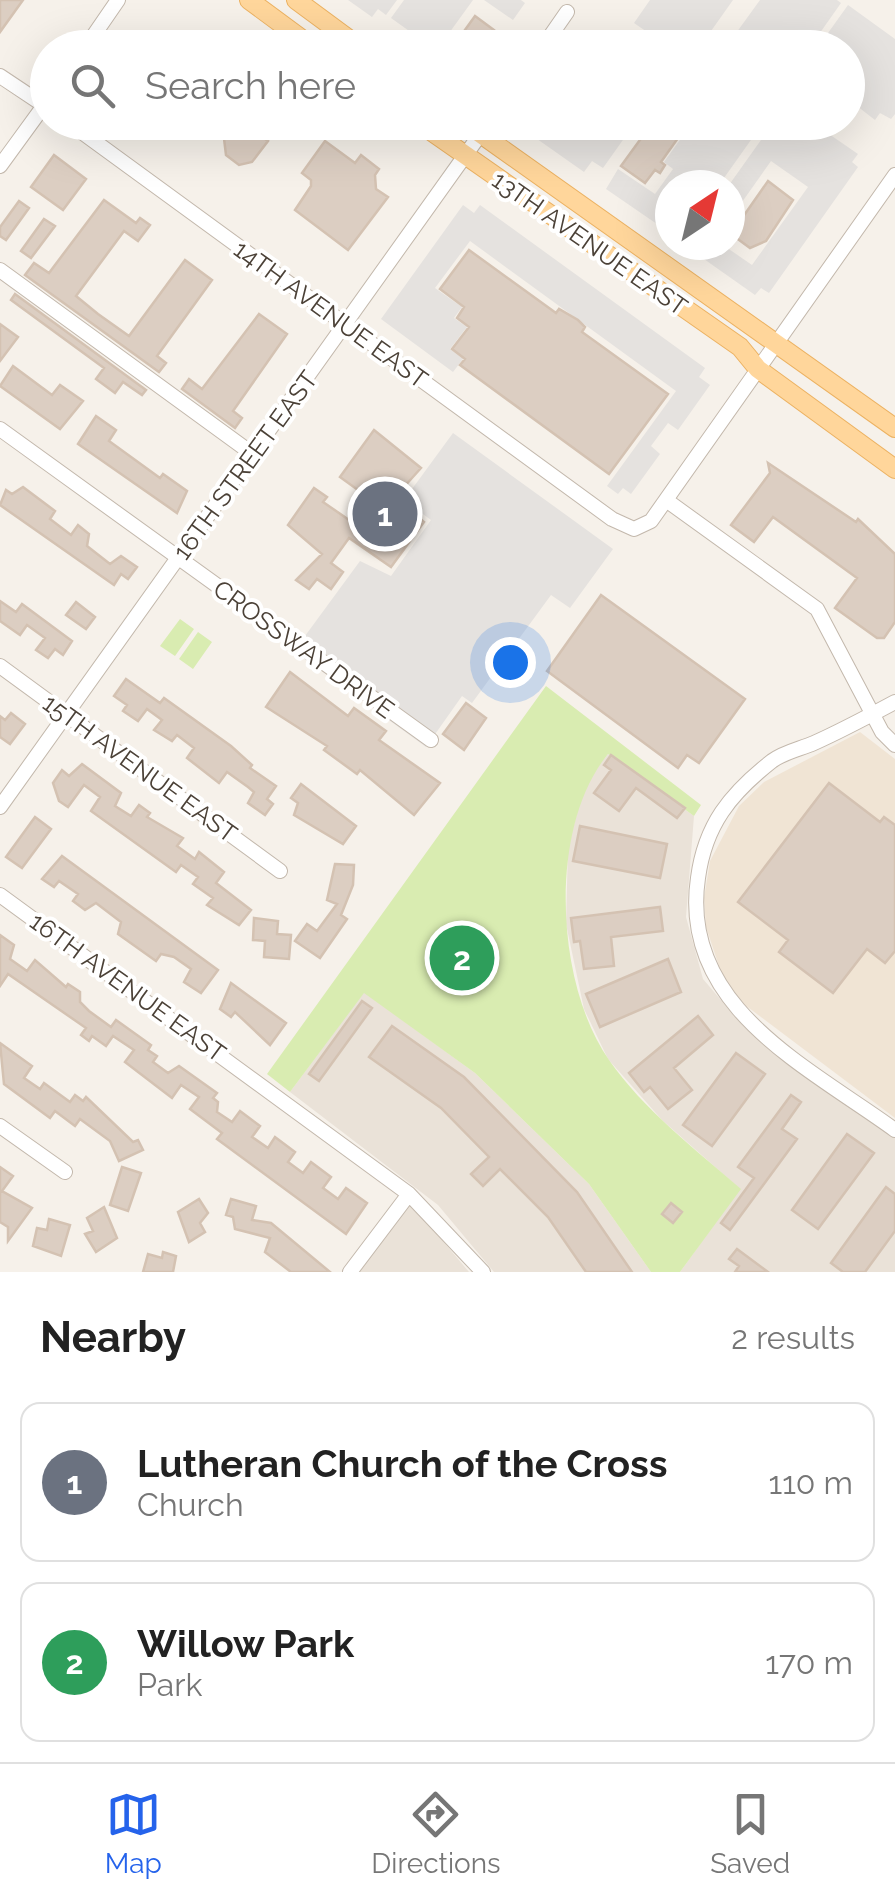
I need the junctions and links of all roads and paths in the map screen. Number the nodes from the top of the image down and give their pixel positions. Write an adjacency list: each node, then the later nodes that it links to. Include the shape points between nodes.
1 (118, 0): 5 (street)
2 (249, 0): 6 (main road)
3 (296, 0): 7 (main road)
4 (567, 12): 8 (street)
5 (98, 30)
6 (290, 30)
7 (337, 30)
8 (554, 30)
9 (0, 76): 10 (street)
10 (30, 94)
11 (30, 126): 17 (street)
12 (93, 140): 20 (street, 14TH AVENUE EAST)
13 (442, 140): 16 (main road, 13TH AVENUE EAST)
14 (477, 140): 16 (street, 16TH STREET EAST)
15 (500, 140): 21 (main road, 13TH AVENUE EAST)
16 (465, 157): 20 (street, 16TH STREET EAST); 22 (main road, 13TH AVENUE EAST, via 740,347)
17 (0, 166)
18 (895, 175): 21 (street)
19 (0, 270): 25 (street)
20 (345, 325): 25 (street, 16TH STREET EAST); 27 (street, 14TH AVENUE EAST, via 634,529 646,525)
21 (777, 342): 22 (street); 23 (main road, 13TH AVENUE EAST)
22 (758, 369): 26 (main road, 13TH AVENUE EAST); 27 (street)
23 (895, 428)
24 (0, 429): 28 (street, CROSSWAY DRIVE)
25 (254, 455): 28 (street, 16TH STREET EAST)
26 (895, 469)
27 (666, 500): 31 (street, via 817,609)
28 (178, 558): 32 (street, 16TH STREET EAST); 33 (street, CROSSWAY DRIVE)
29 (0, 666): 32 (street, 15TH AVENUE EAST)
30 (895, 702): 31 (street)
31 (873, 714): 34 (street); 39 (street, via 777,758 715,818 702,844 698,937 720,991 745,1020)
32 (67, 715): 35 (street, 16TH STREET EAST); 36 (street, 15TH AVENUE EAST)
33 (431, 740)
34 (895, 745)
35 (0, 807)
36 (280, 870)
37 (0, 895): 41 (street, 16TH AVENUE EAST)
38 (0, 1126): 40 (street)
39 (895, 1130)
40 (65, 1172)
41 (409, 1194): 42 (street); 43 (street, 16TH AVENUE EAST)
42 (350, 1272)
43 (483, 1272)

